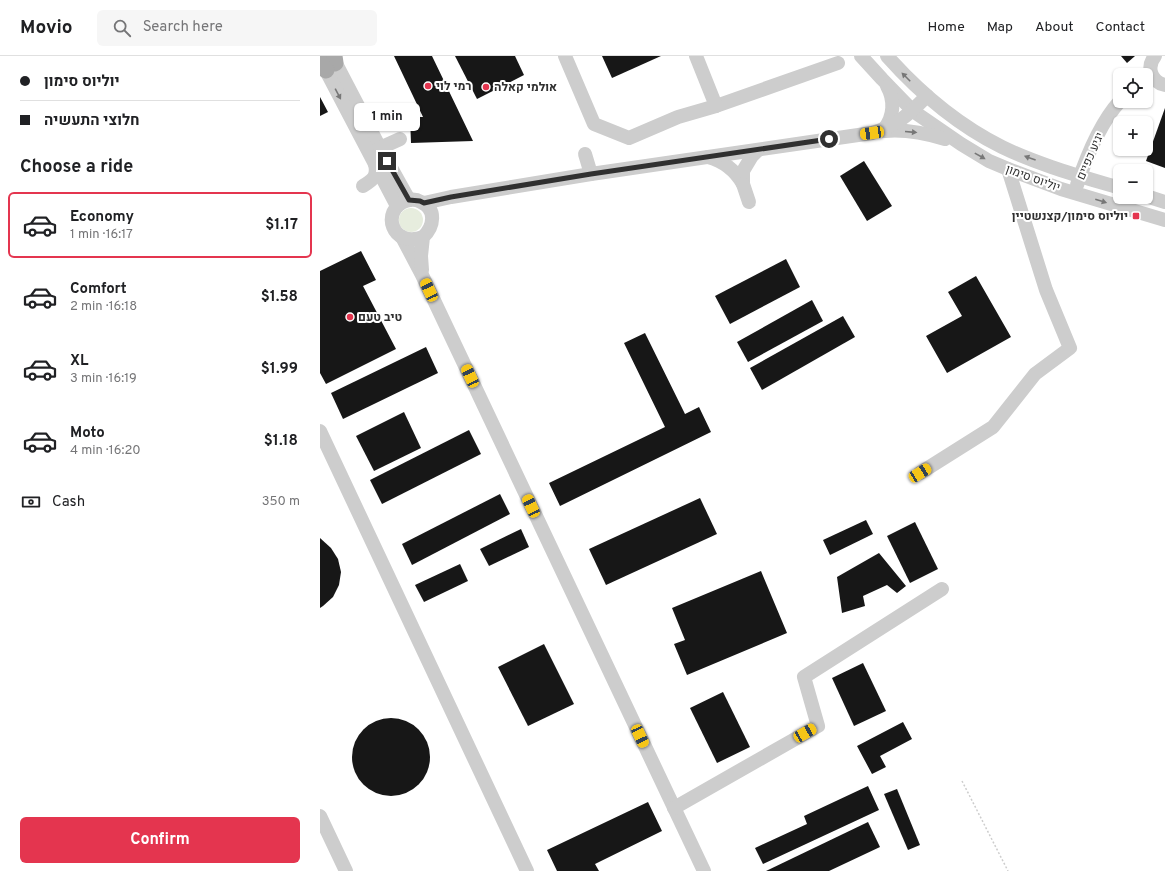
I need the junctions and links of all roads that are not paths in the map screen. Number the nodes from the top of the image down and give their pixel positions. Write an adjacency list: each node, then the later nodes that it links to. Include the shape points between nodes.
1 (564, 56): 13 (street, via 594,124 629,138 678,117)
2 (861, 56): 10 (street)
3 (887, 56): 12 (street, יוליוס סימון, one-way to 3)
4 (1155, 56): 8 (street)
5 (699, 57): 13 (street)
6 (328, 61): 19 (street); 24 (street, one-way to 24)
7 (838, 64): 13 (street)
8 (1150, 68)
9 (1153, 78): 11 (street, via 1157,83)
10 (882, 80): 15 (street, יוליוס סימון); 16 (street, via 893,102 889,120)
11 (1165, 85)
12 (927, 96): 15 (street); 25 (street, יוליוס סימון, one-way to 12, via 1017,154 983,137)
13 (716, 106)
14 (1114, 108): 20 (street, יגיע כפיים)
15 (913, 111): 16 (street, via 897,123); 18 (street, יוליוס סימון)
16 (878, 131): 18 (street, one-way to 18, via 912,131); 21 (street)
17 (400, 139): 19 (street)
18 (961, 144): 26 (street, יוליוס סימון, one-way to 26)
19 (380, 148): 37 (street)
20 (1091, 148): 25 (street, via 1074,163); 28 (street, יגיע כפיים)
21 (758, 150): 23 (street); 29 (street, via 743,171)
22 (585, 154): 27 (street)
23 (707, 157): 27 (street); 29 (street, via 726,165 735,172)
24 (375, 164): 30 (street, via 375,176); 37 (street)
25 (1056, 168): 28 (street, יוליוס סימון)
26 (1008, 169): 32 (street, יוליוס סימון); 45 (street, via 1046,290 1070,348 1035,374 993,427)
27 (591, 174): 33 (street)
28 (1080, 176): 31 (street, יוליוס סימון); 32 (street, יגיע כפיים)
29 (743, 184): 35 (street)
30 (363, 186)
31 (1113, 186)
32 (1074, 193): 40 (street, יוליוס סימון, one-way to 40)
33 (451, 197): 38 (street); 39 (street, via 445,201)
34 (1153, 198): 36 (street)
35 (749, 202)
36 (1165, 202)
37 (403, 203): 38 (street); 42 (street, via 392,216 390,228)
38 (424, 203): 39 (street, via 431,213)
39 (432, 220): 41 (street, via 428,233)
40 (1165, 220)
41 (423, 237): 42 (street, via 412,240); 43 (street)
42 (402, 238): 43 (street)
43 (422, 275): 47 (street)
44 (320, 430): 50 (street)
45 (920, 473)
46 (942, 589): 47 (street, via 804,677 818,726)
47 (674, 808): 51 (street)
48 (320, 816): 49 (street)
49 (346, 871)
50 (527, 871)
51 (704, 871)

